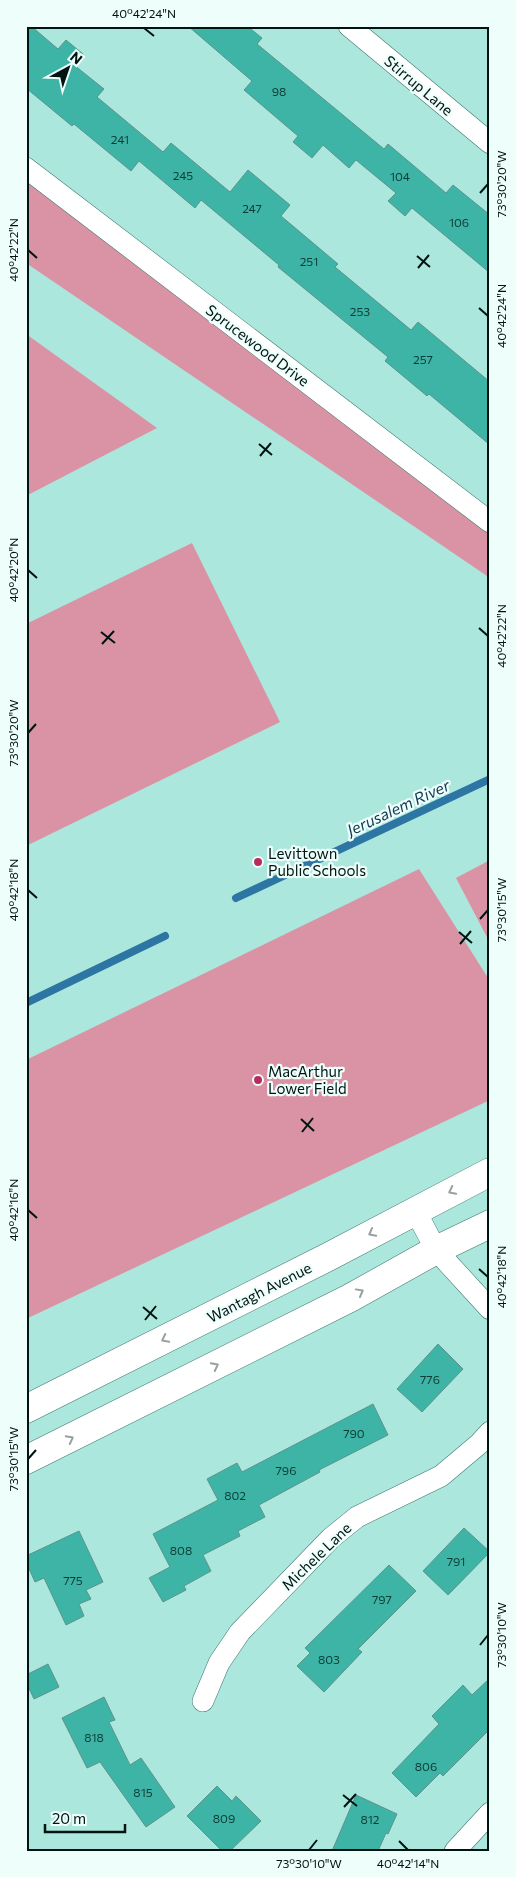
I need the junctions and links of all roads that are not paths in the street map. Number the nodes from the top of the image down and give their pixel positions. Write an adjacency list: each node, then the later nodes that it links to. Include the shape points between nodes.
1 (349, 26): 2 (street, Stirrup Lane)
2 (490, 143)
3 (26, 168): 4 (street, Sprucewood Drive)
4 (490, 522)
5 (490, 1172): 6 (main road, Wantagh Avenue, one-way to 6)
6 (415, 1210): 8 (street); 10 (main road, Wantagh Avenue, one-way to 10)
7 (490, 1224): 8 (main road)
8 (436, 1250): 9 (street); 12 (main road, one-way to 8, via 350,1298)
9 (490, 1309)
10 (26, 1409)
11 (490, 1432): 13 (street, Michele Lane, via 441,1476 357,1517 331,1538 240,1632 219,1663)
12 (28, 1455)
13 (204, 1701)
14 (490, 1813): 15 (street)
15 (455, 1851)

